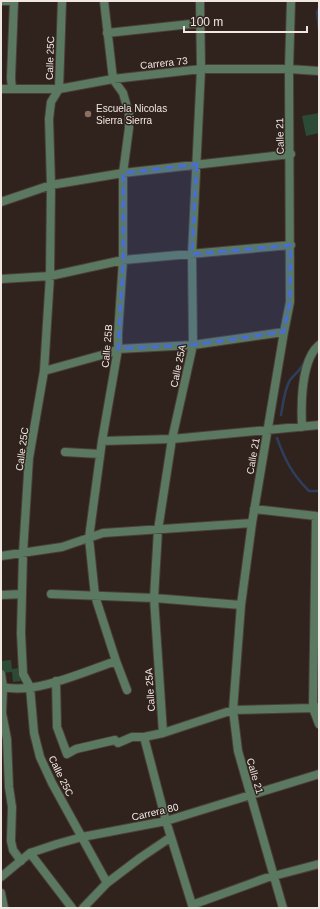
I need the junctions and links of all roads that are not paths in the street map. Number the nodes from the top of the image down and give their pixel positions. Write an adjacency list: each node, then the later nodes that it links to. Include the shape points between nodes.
1 (1, 1): 2 (street)
2 (13, 1): 14 (street)
3 (62, 1): 15 (street, Calle 25C)
4 (104, 1): 8 (street, Calle 25B)
5 (200, 1): 7 (street, Calle 25A)
6 (291, 1): 10 (street, Calle 21)
7 (200, 23): 8 (street); 9 (street, Calle 25A)
8 (107, 33): 12 (street, Calle 25B)
9 (201, 69): 10 (street, Carrera 73); 12 (street, Carrera 73); 17 (street, Calle 25A)
10 (289, 69): 11 (street, Carrera 73); 16 (street, Calle 21)
11 (319, 71)
12 (113, 79): 15 (street, Carrera 73); 18 (street, Calle 25B, via 123,93 129,114)
13 (1, 89): 14 (street, Carrera 73)
14 (12, 89): 15 (street, Carrera 73)
15 (59, 89): 19 (street, Calle 25C, via 51,102 49,119)
16 (291, 154): 17 (street); 21 (street, Calle 21)
17 (197, 164): 18 (street); 22 (street, Calle 25A)
18 (123, 173): 19 (street); 23 (street, Calle 25B)
19 (51, 185): 20 (street); 24 (street, Calle 25C)
20 (1, 202)
21 (291, 245): 22 (street); 26 (street, Calle 21, via 290,302)
22 (192, 254): 23 (street); 27 (street, Calle 25A)
23 (123, 260): 24 (street); 29 (street, Calle 25B)
24 (50, 276): 25 (street); 30 (street, Calle 25C)
25 (1, 279)
26 (284, 332): 27 (street); 33 (street, Calle 21)
27 (193, 345): 29 (street); 34 (street, Calle 25A)
28 (319, 345): 32 (street, via 313,351 305,376 301,398)
29 (118, 349): 30 (street); 35 (street, Calle 25B)
30 (44, 371): 42 (street, Calle 25C, via 29,458)
31 (319, 426): 32 (street)
32 (302, 427): 33 (street)
33 (268, 430): 34 (street); 38 (street, Calle 21)
34 (172, 439): 35 (street); 40 (street, Calle 25A)
35 (102, 441): 37 (street, Calle 25B)
36 (65, 452): 37 (street)
37 (100, 454): 41 (street, Calle 25B)
38 (254, 509): 39 (street, Calle 21); 56 (street, via 316,516)
39 (252, 523): 40 (street); 49 (street, Calle 21)
40 (158, 530): 41 (street, via 103,533); 48 (street, Calle 25A)
41 (89, 538): 42 (street, via 62,547); 47 (street, Calle 25B)
42 (23, 553): 43 (street); 44 (street, Calle 25C)
43 (1, 556)
44 (22, 594): 46 (street); 54 (street, Calle 25C, via 23,674)
45 (51, 594): 47 (street)
46 (1, 596)
47 (96, 596): 48 (street); 50 (street, Calle 25B)
48 (154, 598): 49 (street); 59 (street, Calle 25A)
49 (241, 605): 57 (street, Calle 21)
50 (116, 661): 52 (street); 55 (street, Calle 25B)
51 (1, 674): 53 (street)
52 (56, 681): 54 (street); 60 (street, via 57,727 67,754 76,749 115,740 118,743 132,737)
53 (3, 687): 54 (street); 67 (street, via 2,713 12,807 12,841 14,850)
54 (30, 687): 64 (street, Calle 25C, via 34,733 40,757)
55 (127, 690)
56 (316, 708): 57 (street); 58 (street)
57 (233, 710): 59 (street); 62 (street, Calle 21, via 238,752)
58 (319, 724)
59 (163, 733): 60 (street)
60 (144, 737): 63 (street)
61 (319, 774): 62 (street, Carrera 80)
62 (250, 794): 63 (street, Carrera 80); 70 (street, Calle 21)
63 (166, 821): 64 (street, Carrera 80); 65 (street)
64 (82, 837): 66 (street, Carrera 80); 71 (street, Calle 25C)
65 (171, 837): 71 (street); 73 (street)
66 (30, 853): 67 (street, Carrera 80); 75 (street)
67 (21, 860): 69 (street, Carrera 80)
68 (319, 864): 70 (street)
69 (1, 877)
70 (273, 877): 73 (street); 77 (street, Calle 21)
71 (107, 883): 76 (street)
72 (1, 893): 74 (street)
73 (192, 906)
74 (4, 908)
75 (72, 908)
76 (83, 908)
77 (283, 908)

